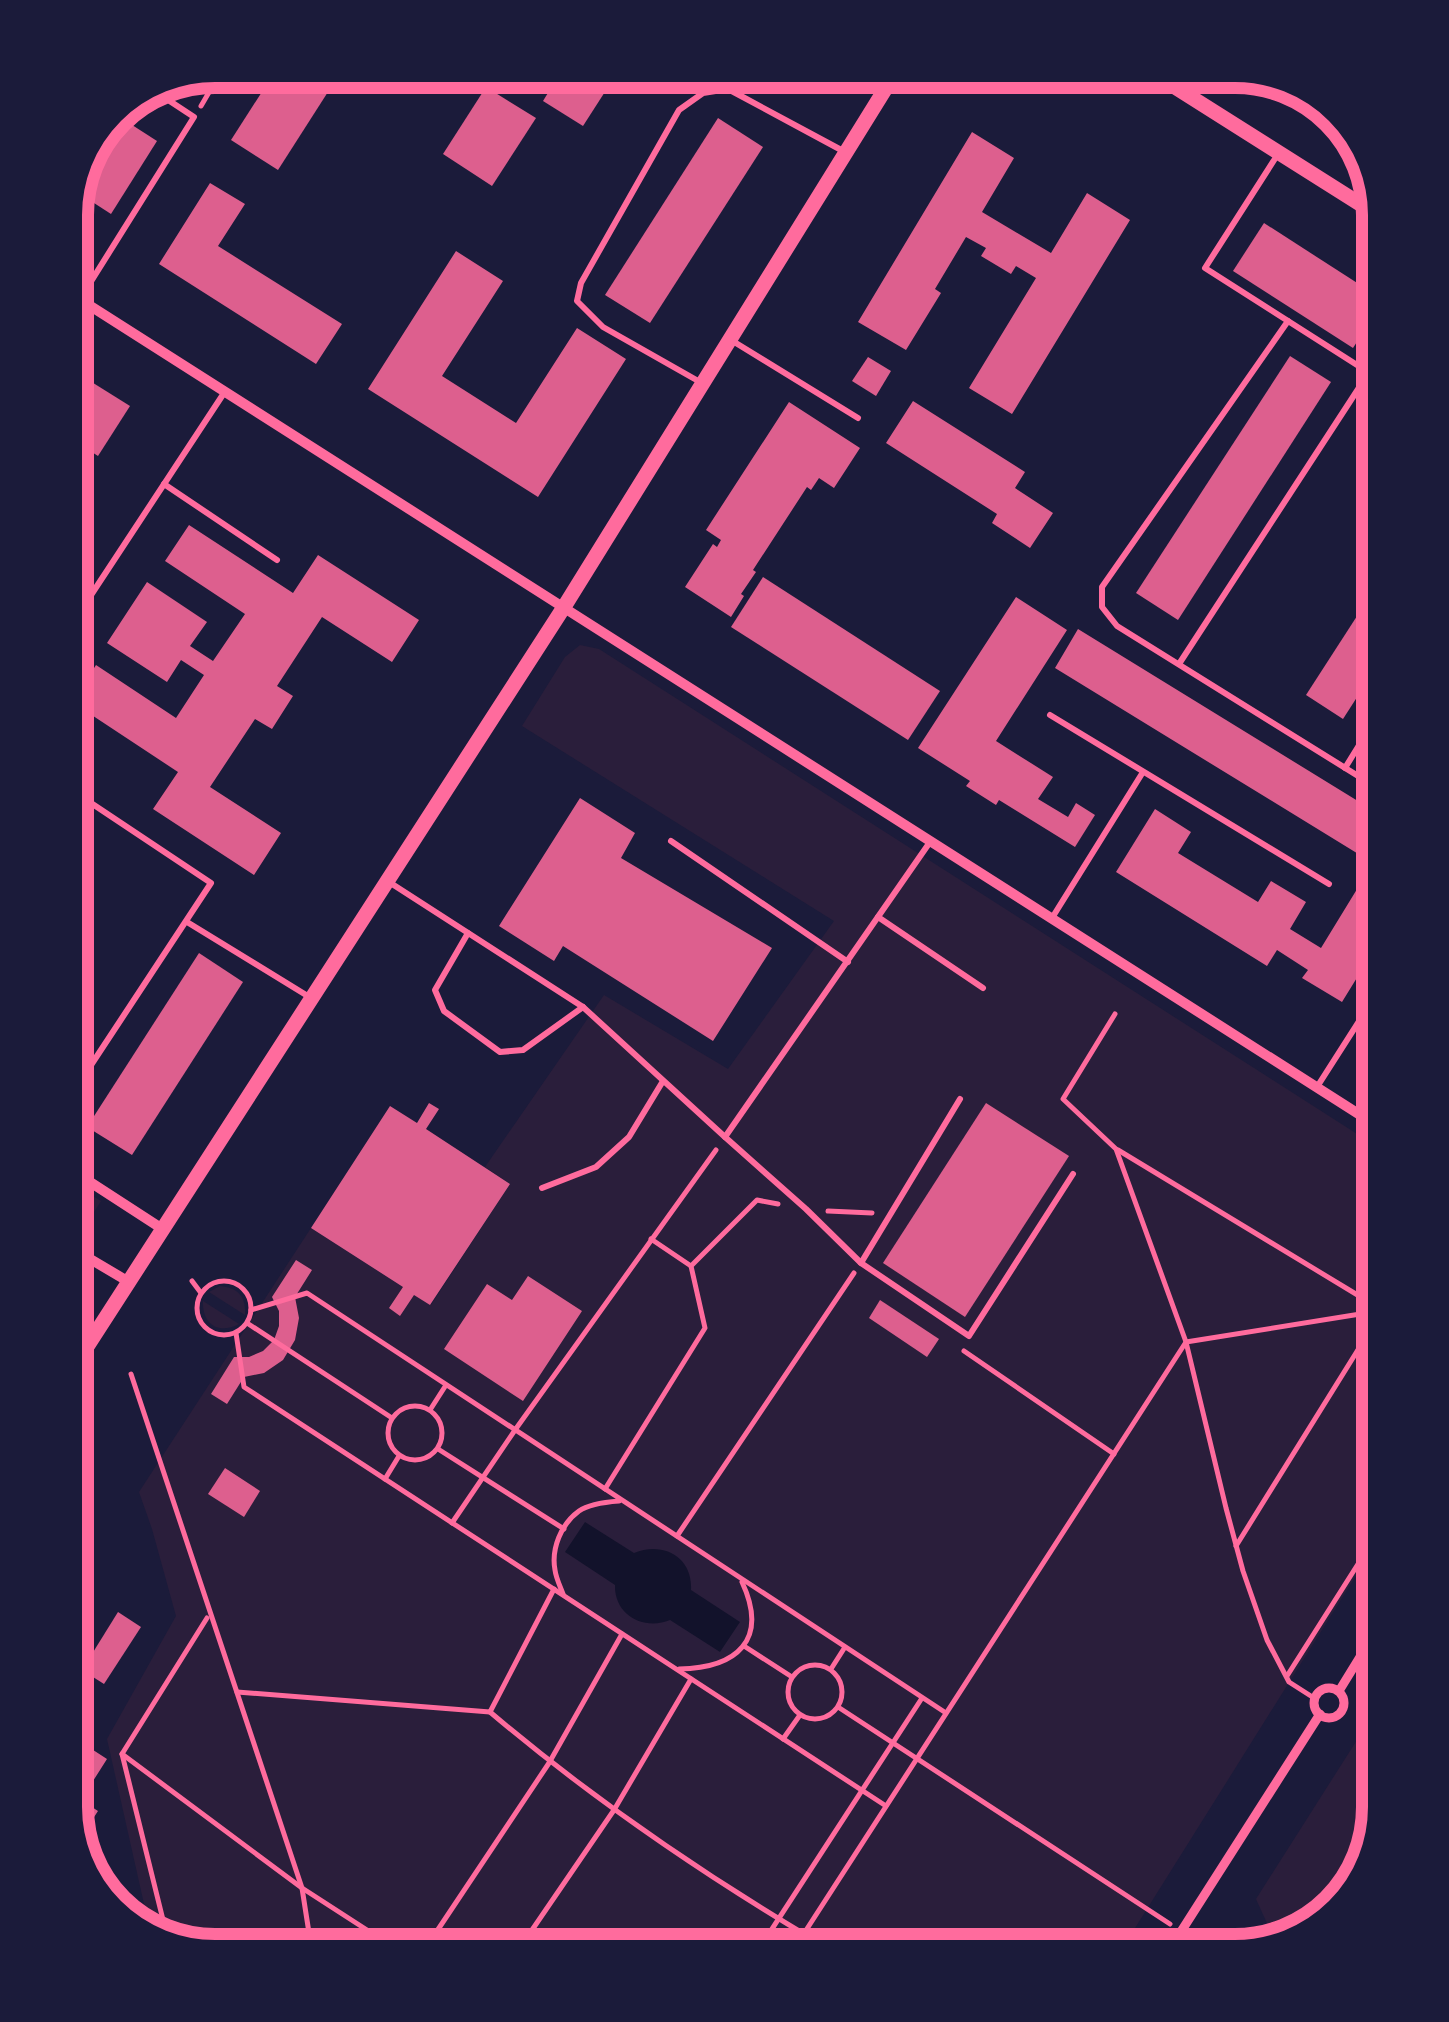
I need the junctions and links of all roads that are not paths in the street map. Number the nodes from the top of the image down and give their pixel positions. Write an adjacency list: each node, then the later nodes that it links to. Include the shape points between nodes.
1 (886, 88): 4 (street)
2 (1176, 88): 5 (street)
3 (165, 98): 7 (lane, via 194,117)
4 (846, 152): 10 (street); 12 (lane, via 728,89 703,93 679,110 581,283 578,301 603,327)
5 (1279, 153): 6 (street); 9 (lane, via 1205,268)
6 (1361, 205)
7 (88, 276)
8 (88, 304): 14 (street)
9 (1288, 321): 11 (lane); 20 (lane, via 1102,587 1102,606 1116,626)
10 (730, 340): 12 (street); 15 (lane)
11 (1362, 369)
12 (702, 383): 19 (street)
13 (1362, 384): 20 (lane)
14 (225, 392): 16 (lane); 19 (street)
15 (858, 418)
16 (164, 484): 17 (lane); 18 (lane)
17 (277, 560)
18 (88, 600)
19 (564, 607): 28 (street); 29 (street)
20 (1179, 664): 23 (lane)
21 (1050, 716): 24 (lane)
22 (1362, 740): 23 (lane)
23 (1345, 768): 25 (lane)
24 (1143, 772): 30 (lane); 32 (lane)
25 (1362, 778)
26 (88, 801): 33 (lane, via 211,883)
27 (671, 841): 35 (lane)
28 (930, 841): 31 (lane); 32 (street)
29 (388, 881): 34 (lane); 37 (street)
30 (1330, 884)
31 (878, 918): 35 (lane); 36 (lane)
32 (1052, 918): 42 (street)
33 (187, 922): 37 (lane); 40 (lane)
34 (468, 933): 38 (lane); 38 (lane, via 435,990 444,1010 500,1052 523,1050)
35 (848, 962): 45 (lane)
36 (982, 988)
37 (312, 999): 49 (street)
38 (583, 1007): 41 (lane)
39 (1362, 1017): 42 (lane)
40 (88, 1071)
41 (663, 1080): 45 (lane); 48 (lane, via 629,1137 596,1167)
42 (1317, 1087): 44 (street)
43 (960, 1099): 51 (lane)
44 (1362, 1116)
45 (725, 1138): 51 (lane)
46 (1073, 1174): 51 (lane, via 969,1336)
47 (88, 1181): 49 (street)
48 (542, 1188)
49 (164, 1230): 52 (street)
50 (88, 1258): 52 (street)
51 (861, 1263)
52 (129, 1282): 53 (street)
53 (88, 1345)
54 (1362, 1653): 55 (street)
55 (1338, 1691): 56 (street, via 1325,1689 1315,1698); 56 (street, via 1340,1712)
56 (1320, 1714): 57 (street)
57 (1178, 1934)

